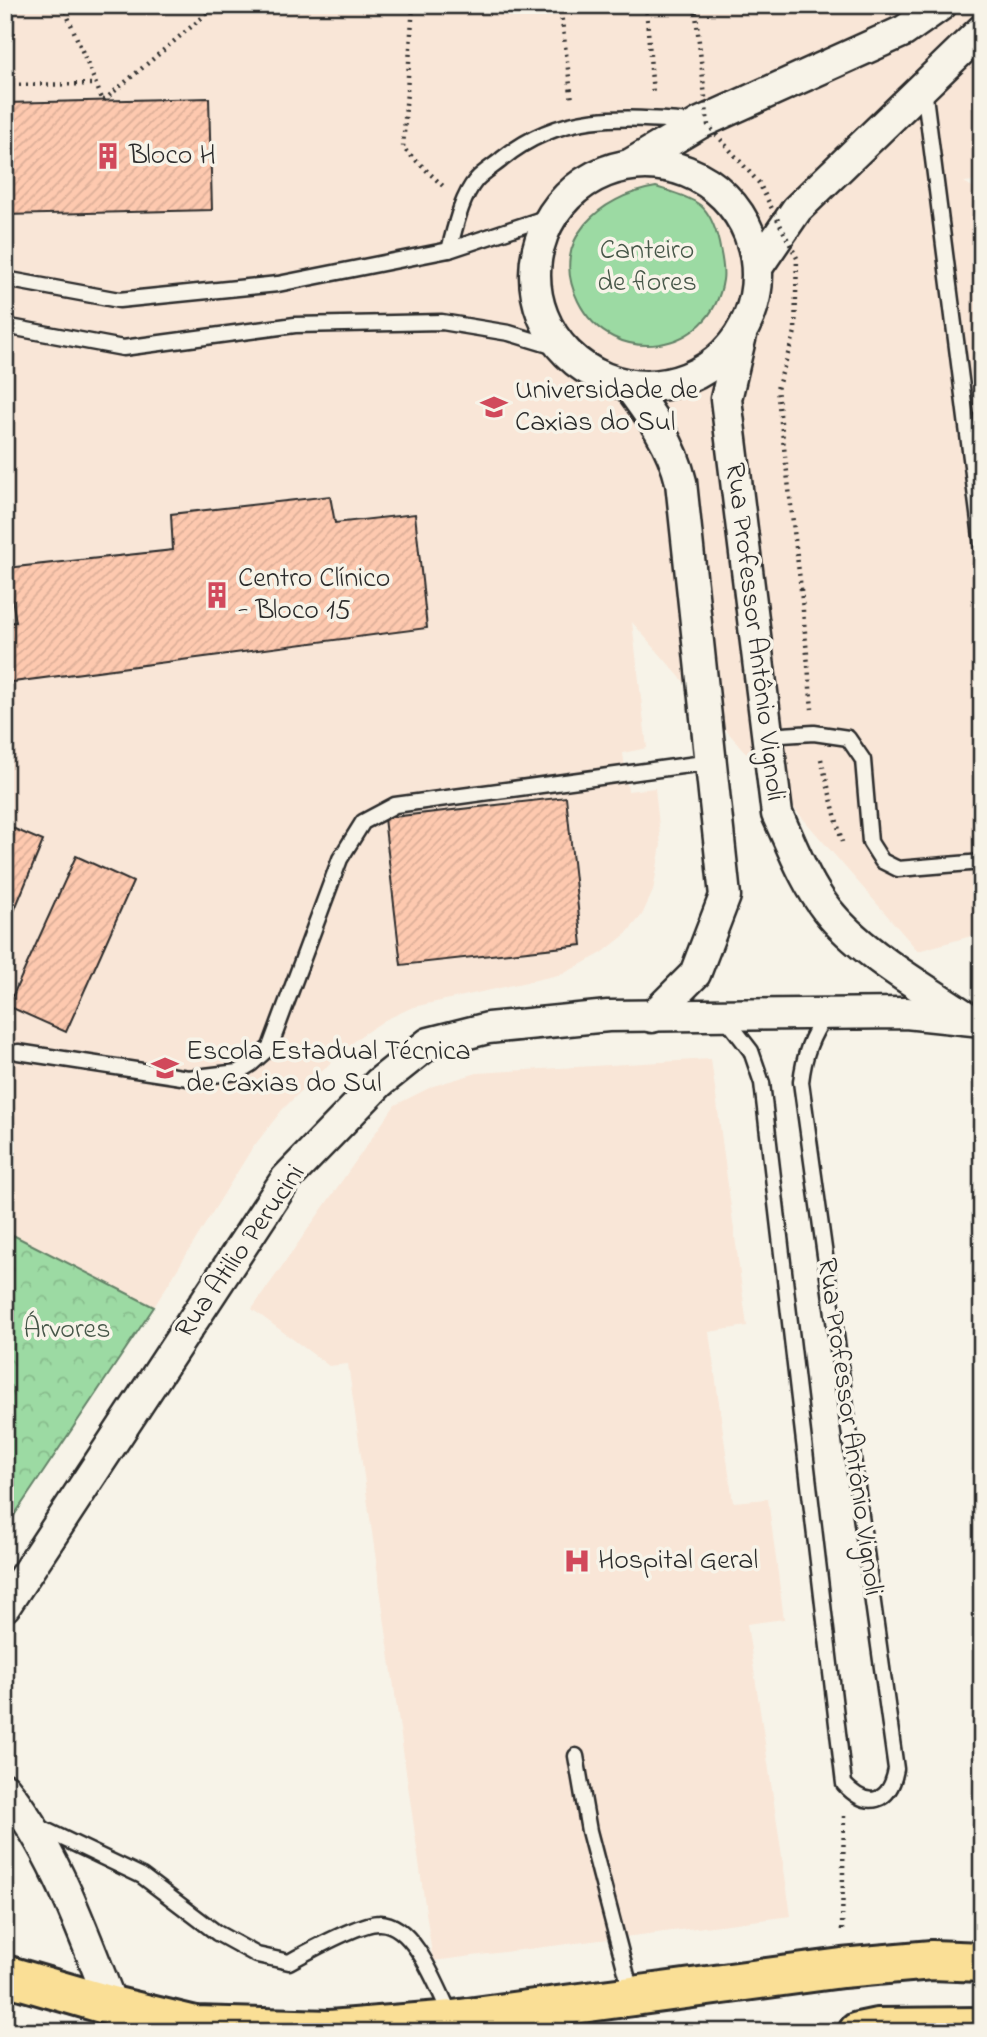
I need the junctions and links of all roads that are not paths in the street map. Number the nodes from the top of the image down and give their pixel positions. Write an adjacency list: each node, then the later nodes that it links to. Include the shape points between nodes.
1 (942, 5): 4 (street, via 904,31)
2 (982, 30): 3 (street)
3 (924, 86): 8 (street, via 797,209); 14 (lane)
4 (700, 123): 5 (street); 7 (lane, via 626,117 575,123 525,140 475,181)
5 (631, 164): 6 (street, via 599,173); 8 (street, via 663,164 709,182 743,218)
6 (551, 216): 7 (lane); 12 (street, via 539,246 535,279 543,316)
7 (449, 250): 9 (lane, via 278,284 119,300)
8 (758, 267): 11 (street, via 755,302)
9 (5, 279)
10 (5, 326): 12 (lane, via 122,348 295,325 442,322 509,333)
11 (741, 335): 13 (street, via 711,367 672,385); 15 (street, Rua Professor Antônio Vignoli, via 726,400)
12 (562, 349): 13 (street, via 592,373)
13 (629, 386): 16 (street, Rua Professor Antônio Vignoli, via 674,453 681,482)
14 (982, 545)
15 (766, 736): 17 (lane, via 814,733 848,738 863,760 870,842 881,861 898,869); 21 (street, Rua Professor Antônio Vignoli, via 777,814 804,873 828,911 882,960)
16 (711, 762): 20 (street, Rua Professor Antônio Vignoli, via 725,895 695,974); 22 (lane, via 395,805 369,818 340,859 271,1047 238,1072 188,1079)
17 (982, 862)
18 (827, 1013): 19 (street, Rua Atilio Perucini); 19 (lane, Rua Professor Antônio Vignoli, via 813,1033 802,1082 896,1769 893,1787 883,1797 869,1800 855,1796 844,1784 762,1083 751,1051); 21 (street, Rua Atilio Perucini)
19 (724, 1016): 20 (street, Rua Atilio Perucini)
20 (652, 1017): 23 (street, Rua Atilio Perucini, via 562,1019 488,1028 429,1043 379,1083 286,1179)
21 (975, 1019)
22 (18, 1052)
23 (5, 1606)
24 (576, 1756): 29 (lane, via 589,1831)
25 (5, 1789): 26 (street)
26 (33, 1823): 30 (street, via 76,1916); 31 (lane, via 142,1876 217,1933 257,1955 289,1962 323,1943 379,1923 399,1929 417,1947)
27 (982, 1962): 29 (highway, via 932,1960 842,1968)
28 (5, 1975): 30 (highway)
29 (632, 1996): 31 (highway)
30 (106, 2019): 31 (highway, via 330,2030)
31 (453, 2020)
32 (982, 2027): 33 (highway)
33 (858, 2032)

